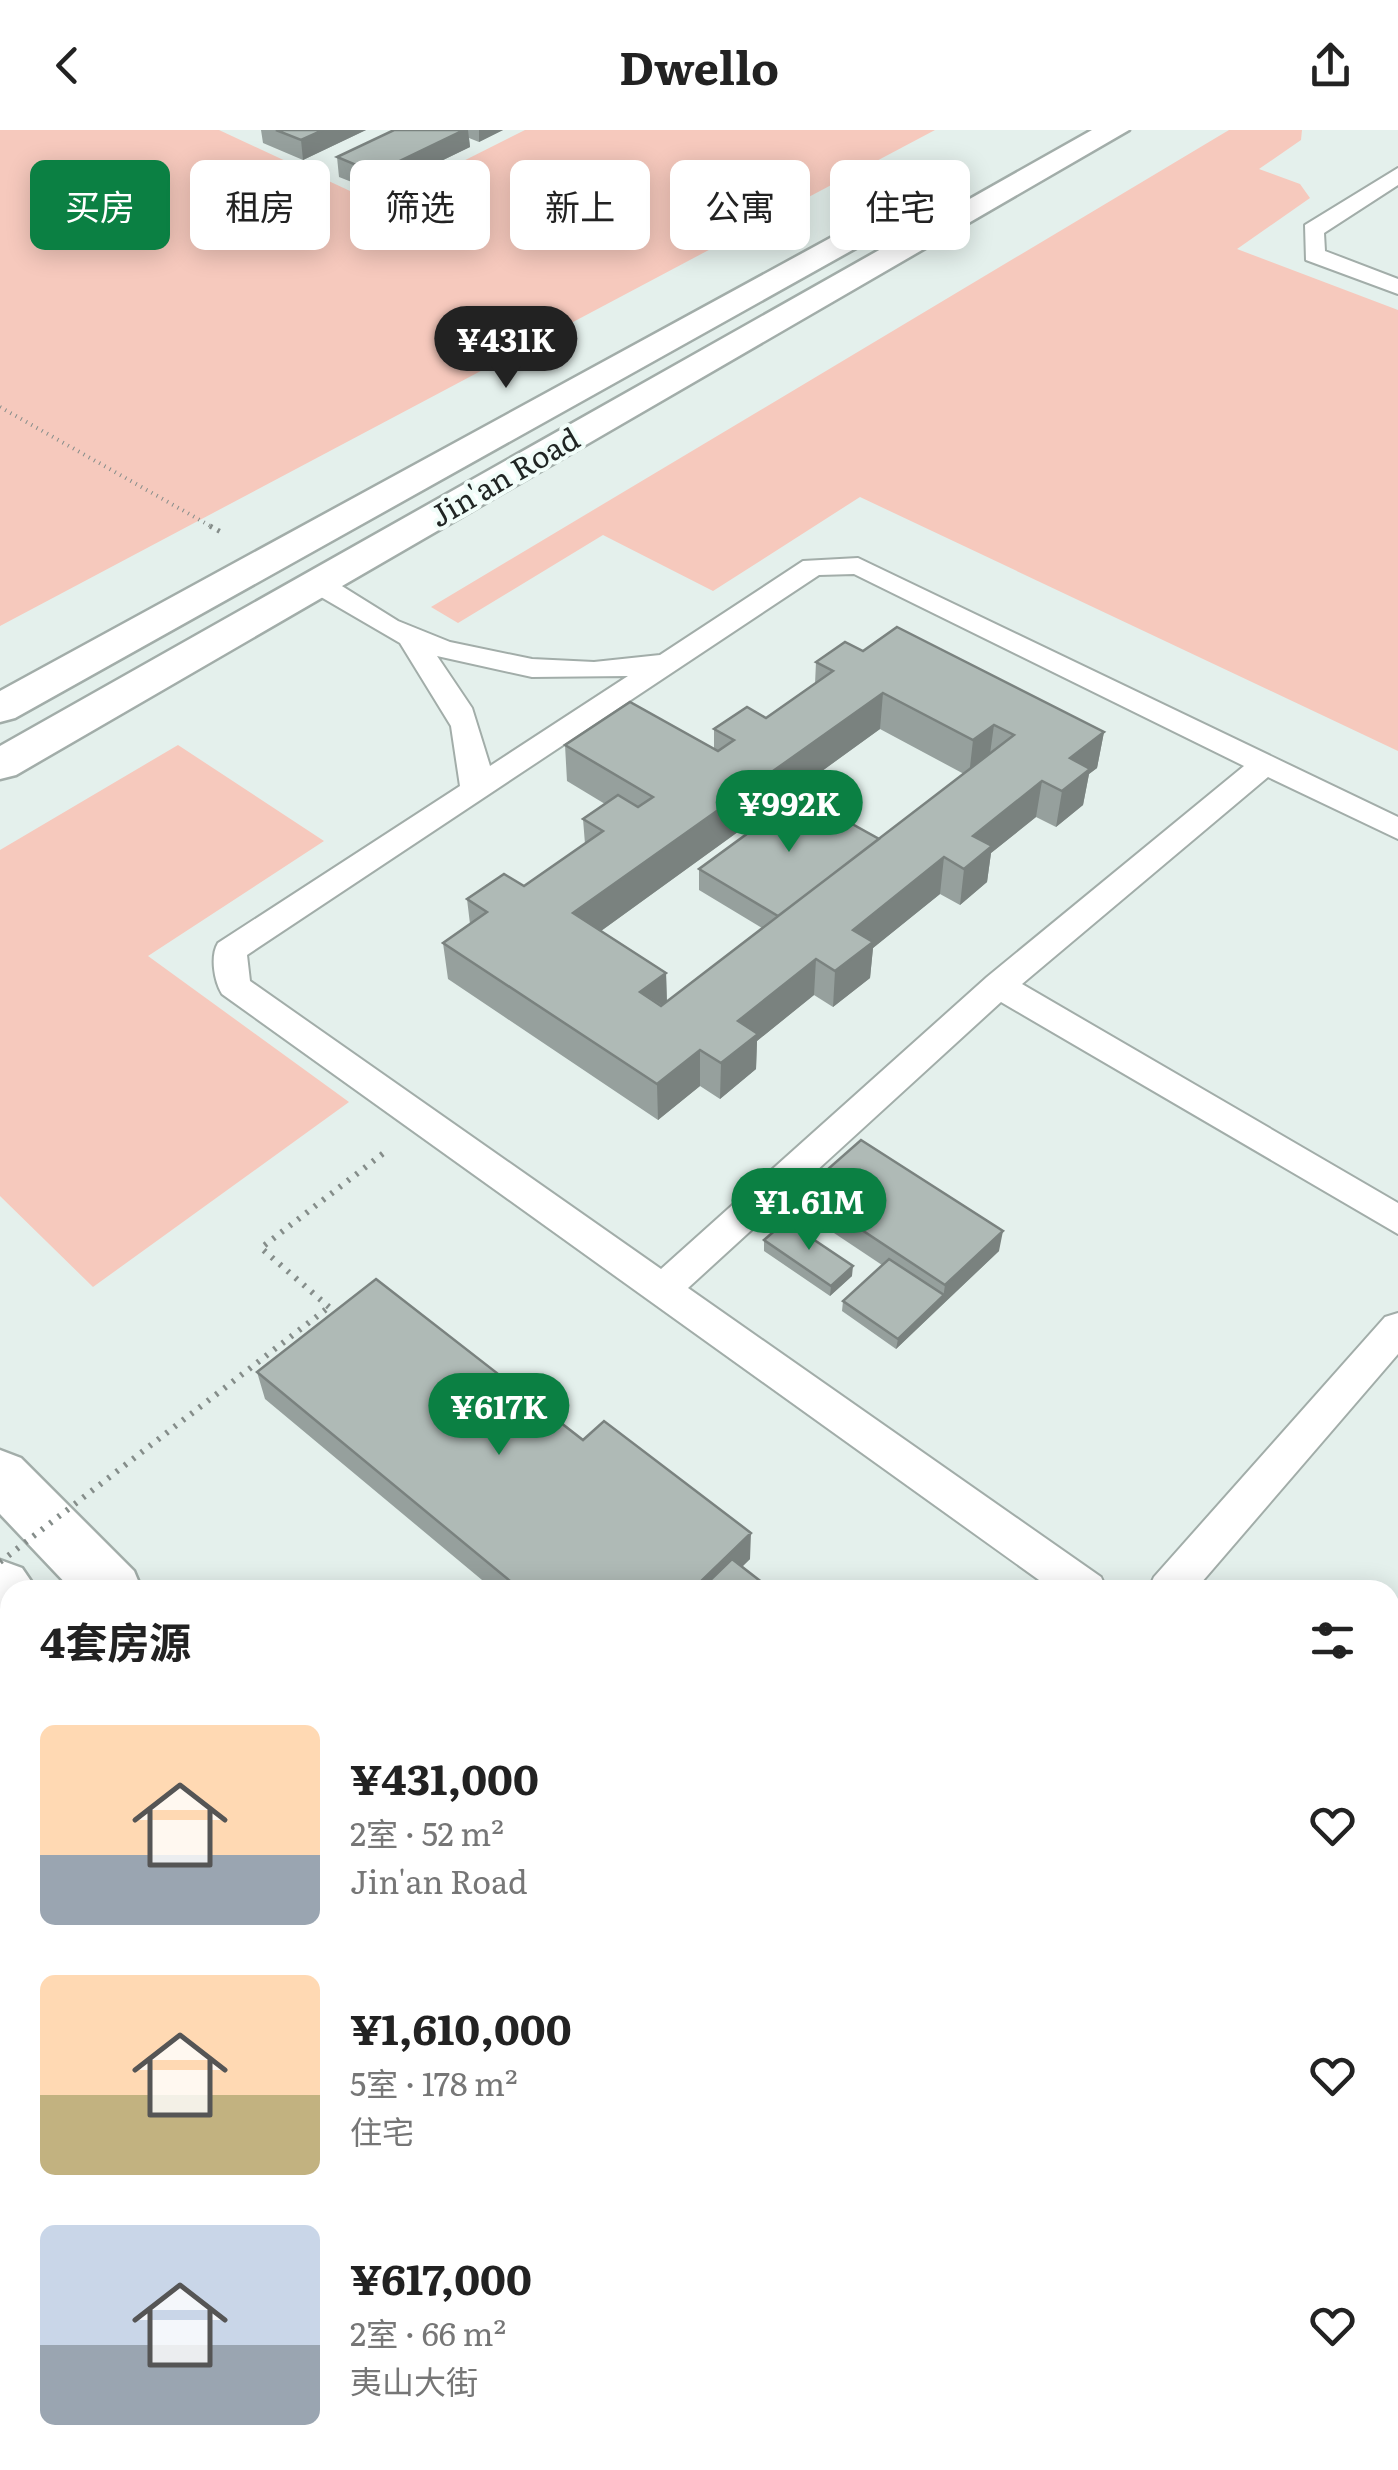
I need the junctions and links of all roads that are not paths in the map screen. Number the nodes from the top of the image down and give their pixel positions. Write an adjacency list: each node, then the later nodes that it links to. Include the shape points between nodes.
1 (1114, 130): 5 (main road, Jin'an Road)
2 (1398, 175): 4 (lane, via 1313,230 1314,255)
3 (830, 248): 8 (main road, Jin'an Road)
4 (1398, 287)
5 (319, 584): 6 (lane); 10 (main road, Jin'an Road)
6 (410, 637): 7 (lane, via 482,658 560,670 619,672); 11 (lane, via 465,718 474,749)
7 (679, 655): 9 (lane, via 814,566 858,566); 11 (lane)
8 (0, 709)
9 (1265, 764): 12 (lane); 13 (lane)
10 (0, 765)
11 (474, 790): 15 (lane, via 230,951 234,986)
12 (1398, 829)
13 (999, 985): 14 (lane); 15 (lane)
14 (1398, 1220)
15 (664, 1288): 19 (lane)
16 (1398, 1328): 20 (lane)
17 (0, 1475): 18 (main road)
18 (102, 1580)
19 (1072, 1580)
20 (1178, 1580)

